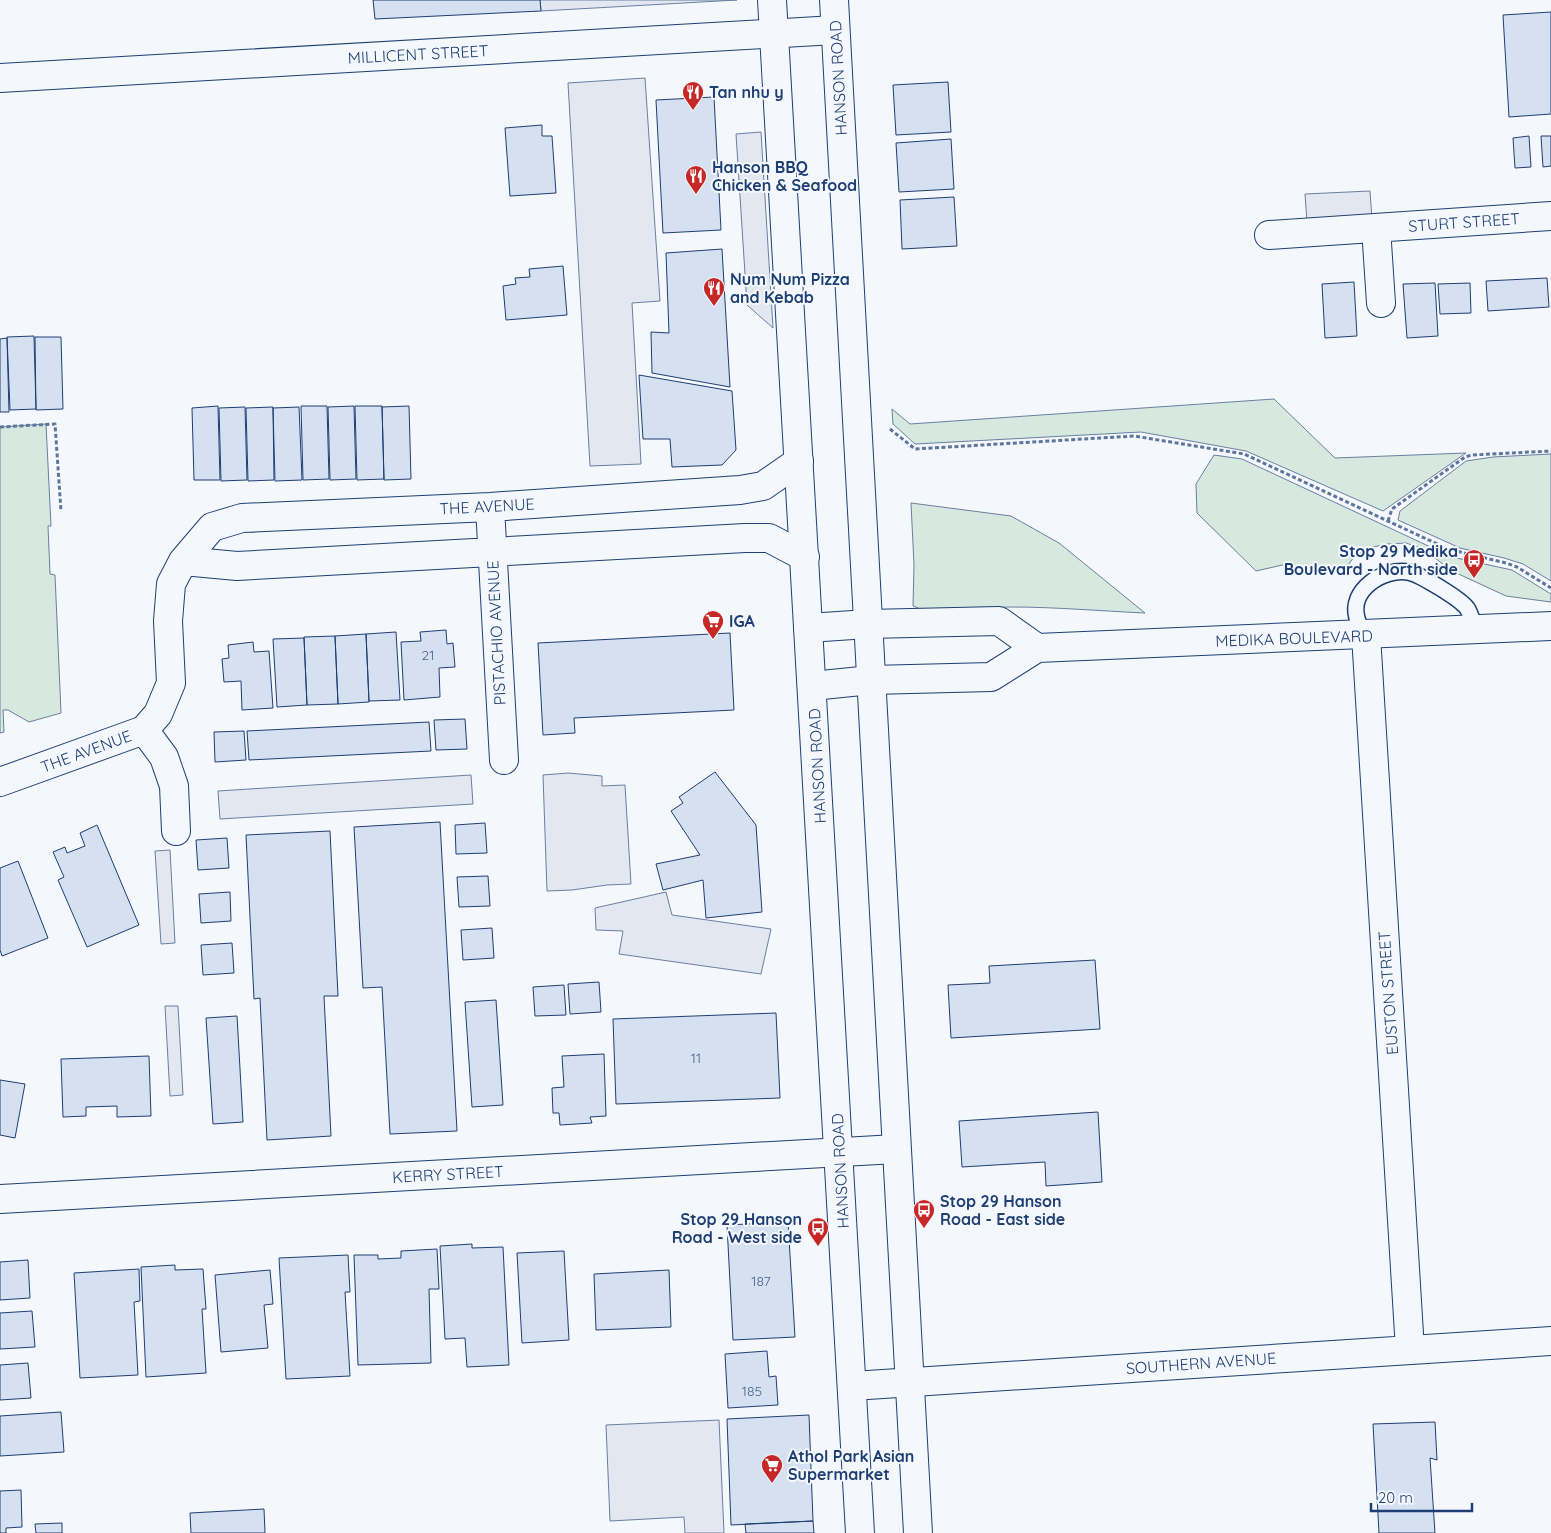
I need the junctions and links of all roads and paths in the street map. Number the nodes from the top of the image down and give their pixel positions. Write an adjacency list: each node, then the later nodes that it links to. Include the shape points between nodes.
1 (772, 0): 4 (street, HANSON ROAD)
2 (834, 0): 3 (street, HANSON ROAD)
3 (835, 30): 4 (street, MILLICENT STREET); 21 (street, HANSON ROAD)
4 (774, 34): 5 (street, MILLICENT STREET); 13 (street, HANSON ROAD)
5 (0, 78)
6 (1551, 216): 7 (street, STURT STREET)
7 (1376, 228): 8 (street, STURT STREET); 9 (street)
8 (1269, 235)
9 (1381, 303)
10 (0, 427): 15 (path, via 54,424)
11 (888, 427): 16 (path, via 915,449 1134,436 1244,454)
12 (1551, 451): 16 (path, via 1465,457 1392,510)
13 (799, 461): 14 (street, THE AVENUE, via 763,486 740,490); 18 (street, HANSON ROAD)
14 (490, 507): 17 (street, PISTACHIO AVENUE); 19 (street, THE AVENUE, via 242,518 212,527)
15 (61, 511)
16 (1388, 521): 20 (path, via 1448,549 1517,567)
17 (492, 551): 18 (street, via 769,538); 19 (street, via 237,566); 30 (street, PISTACHIO AVENUE)
18 (804, 557): 23 (street, HANSON ROAD)
19 (184, 561): 29 (street, THE AVENUE, via 171,584 168,622 171,683 158,714)
20 (1551, 588)
21 (868, 624): 23 (street); 26 (street, via 999,622); 27 (street, HANSON ROAD)
22 (1551, 626): 24 (street, MEDIKA BOULEVARD)
23 (808, 628): 28 (street, HANSON ROAD)
24 (1476, 630): 25 (street, MEDIKA BOULEVARD); 25 (lane, via 1467,608 1432,583 1408,572 1385,574 1363,589 1356,601 1356,618)
25 (1366, 635): 26 (street, MEDIKA BOULEVARD); 37 (street, EUSTON STREET)
26 (1037, 648): 27 (street, MEDIKA BOULEVARD, via 990,677)
27 (871, 680): 28 (street, MEDIKA BOULEVARD); 33 (street, HANSON ROAD)
28 (812, 686): 34 (street, HANSON ROAD)
29 (144, 730): 31 (street, THE AVENUE); 32 (street, via 164,757 174,786)
30 (504, 760)
31 (0, 782)
32 (176, 831)
33 (896, 1149): 34 (street, KERRY STREET); 38 (street, HANSON ROAD)
34 (838, 1153): 35 (street, KERRY STREET); 39 (street, HANSON ROAD)
35 (0, 1199)
36 (1551, 1341): 37 (street, SOUTHERN AVENUE)
37 (1410, 1350): 38 (street, SOUTHERN AVENUE)
38 (909, 1382): 39 (street, SOUTHERN AVENUE); 41 (street, HANSON ROAD)
39 (852, 1386): 40 (street, HANSON ROAD)
40 (860, 1533)
41 (918, 1533)

